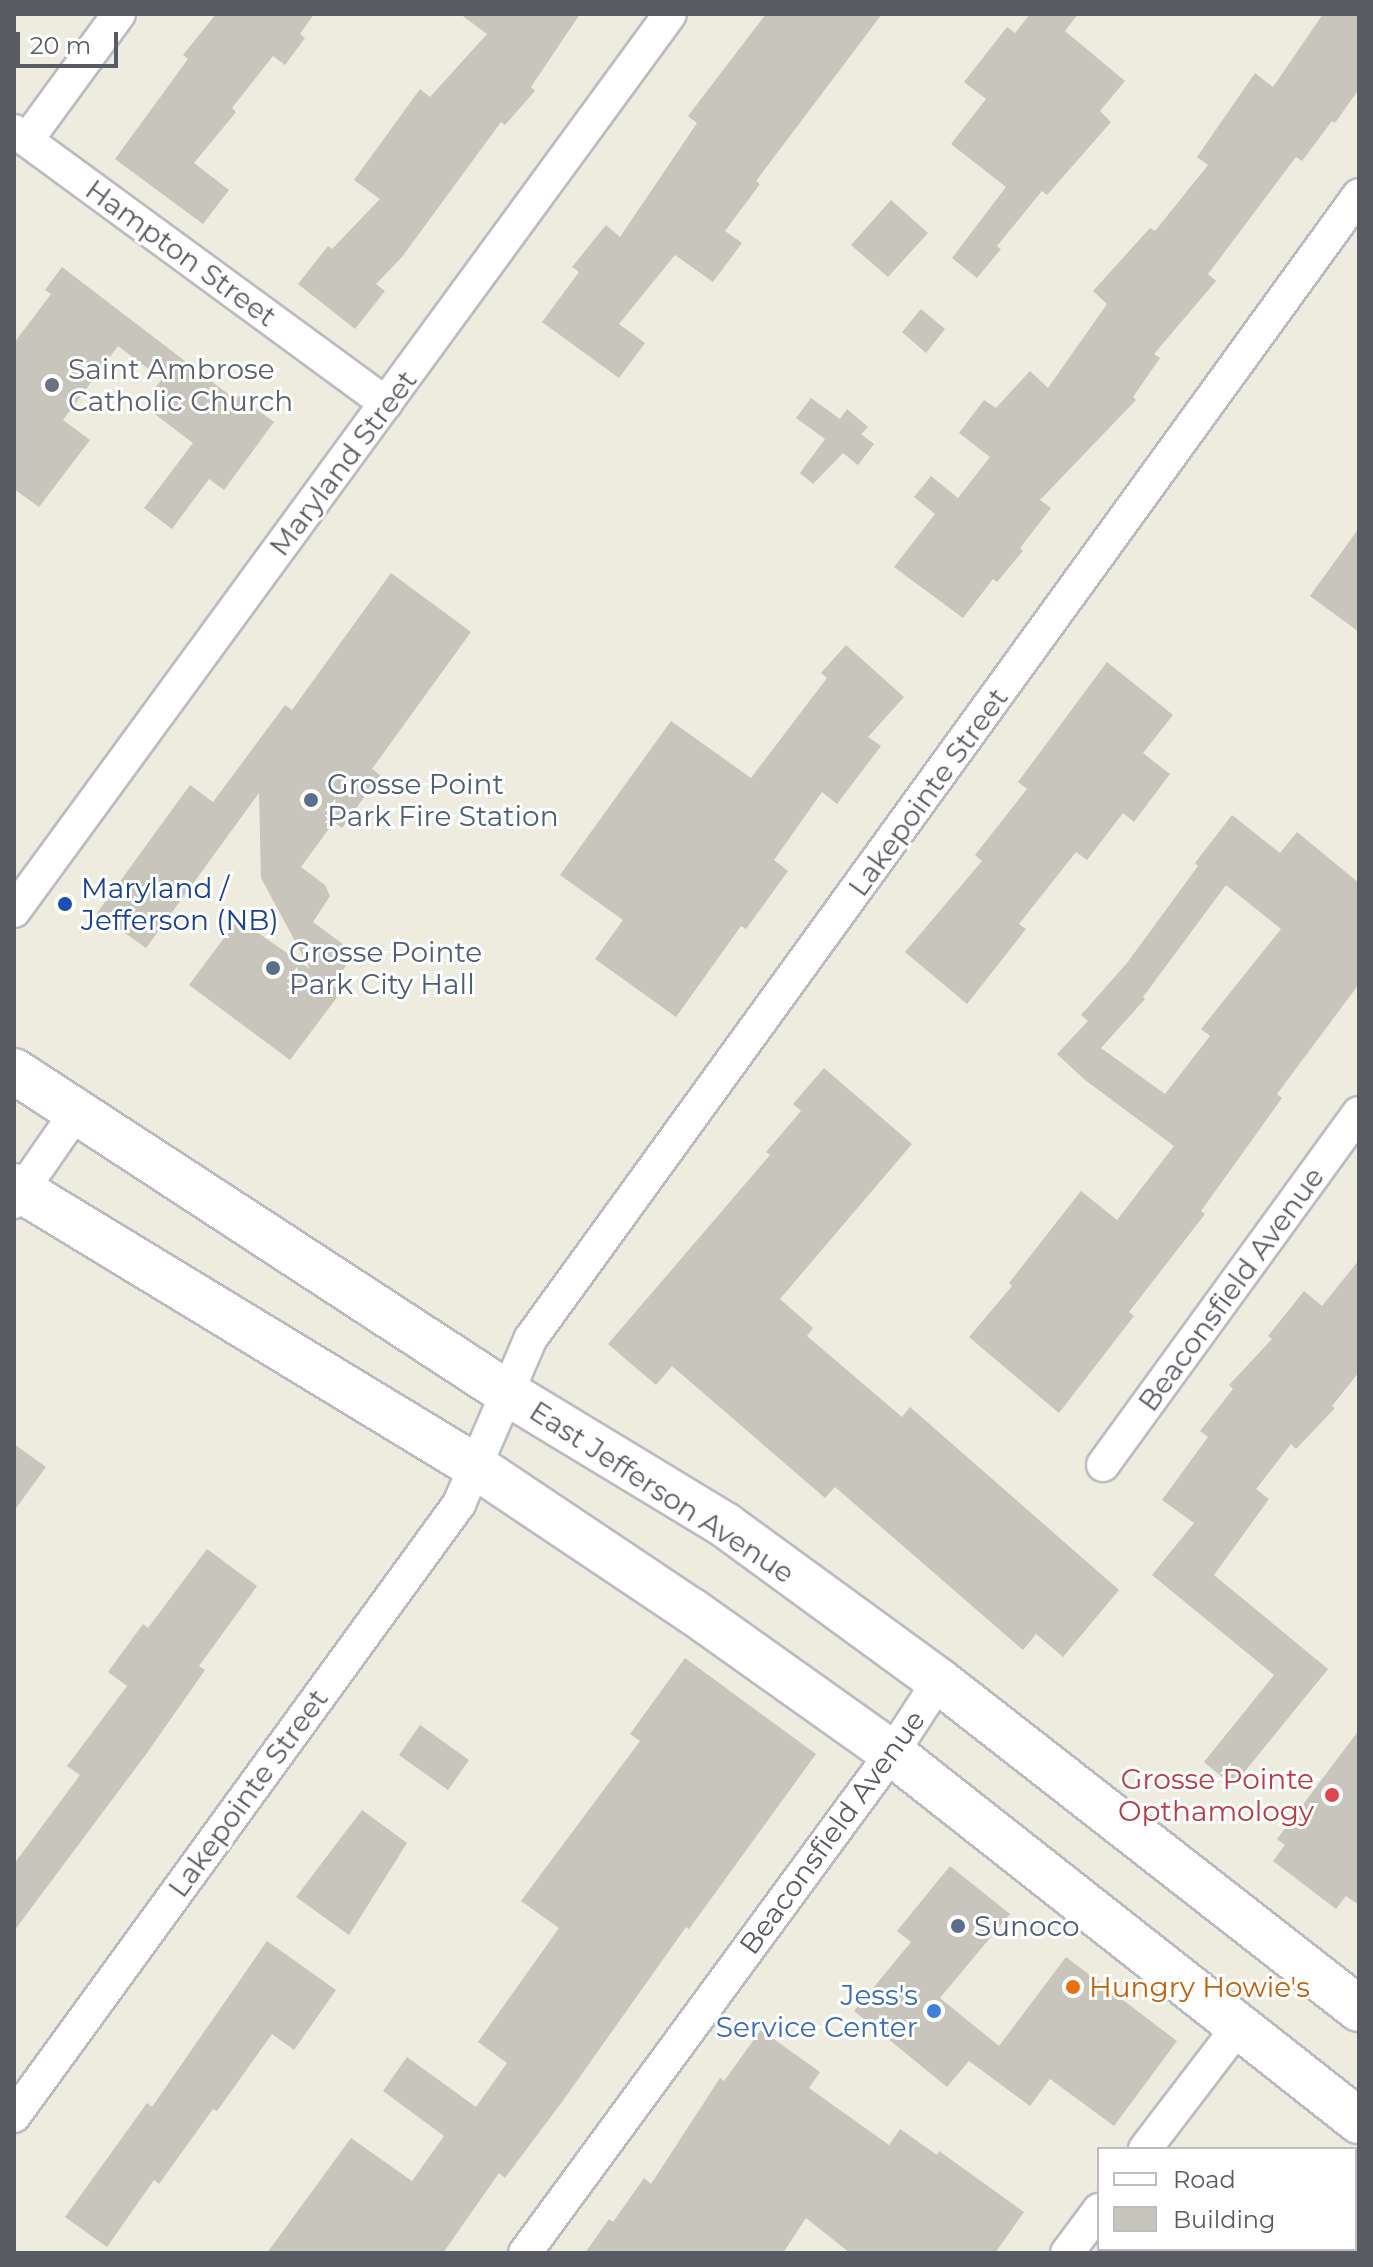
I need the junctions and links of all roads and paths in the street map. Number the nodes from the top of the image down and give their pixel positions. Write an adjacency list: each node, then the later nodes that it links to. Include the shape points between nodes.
1 (119, 14): 3 (street)
2 (670, 14): 5 (street, Maryland Street)
3 (20, 136): 5 (street, Hampton Street)
4 (1359, 195): 11 (street, Lakepointe Street, via 531,1338)
5 (386, 403): 6 (street, Maryland Street)
6 (14, 911)
7 (14, 1071): 8 (main road, East Jefferson Avenue)
8 (77, 1111): 10 (street); 11 (main road, East Jefferson Avenue)
9 (1359, 1113): 12 (street, Beaconsfield Avenue)
10 (17, 1193): 13 (main road)
11 (509, 1394): 13 (street, Lakepointe Street); 14 (main road, East Jefferson Avenue, via 725,1525)
12 (1103, 1465)
13 (478, 1468): 15 (main road); 18 (street, Lakepointe Street, via 459,1504)
14 (939, 1681): 15 (street, Beaconsfield Avenue); 16 (main road, East Jefferson Avenue)
15 (892, 1753): 17 (main road); 22 (street, Beaconsfield Avenue)
16 (1359, 2009)
17 (1239, 2026): 19 (main road); 20 (street)
18 (14, 2116)
19 (1359, 2121)
20 (1147, 2147)
21 (1097, 2213): 23 (street)
22 (525, 2253)
23 (1067, 2253)

